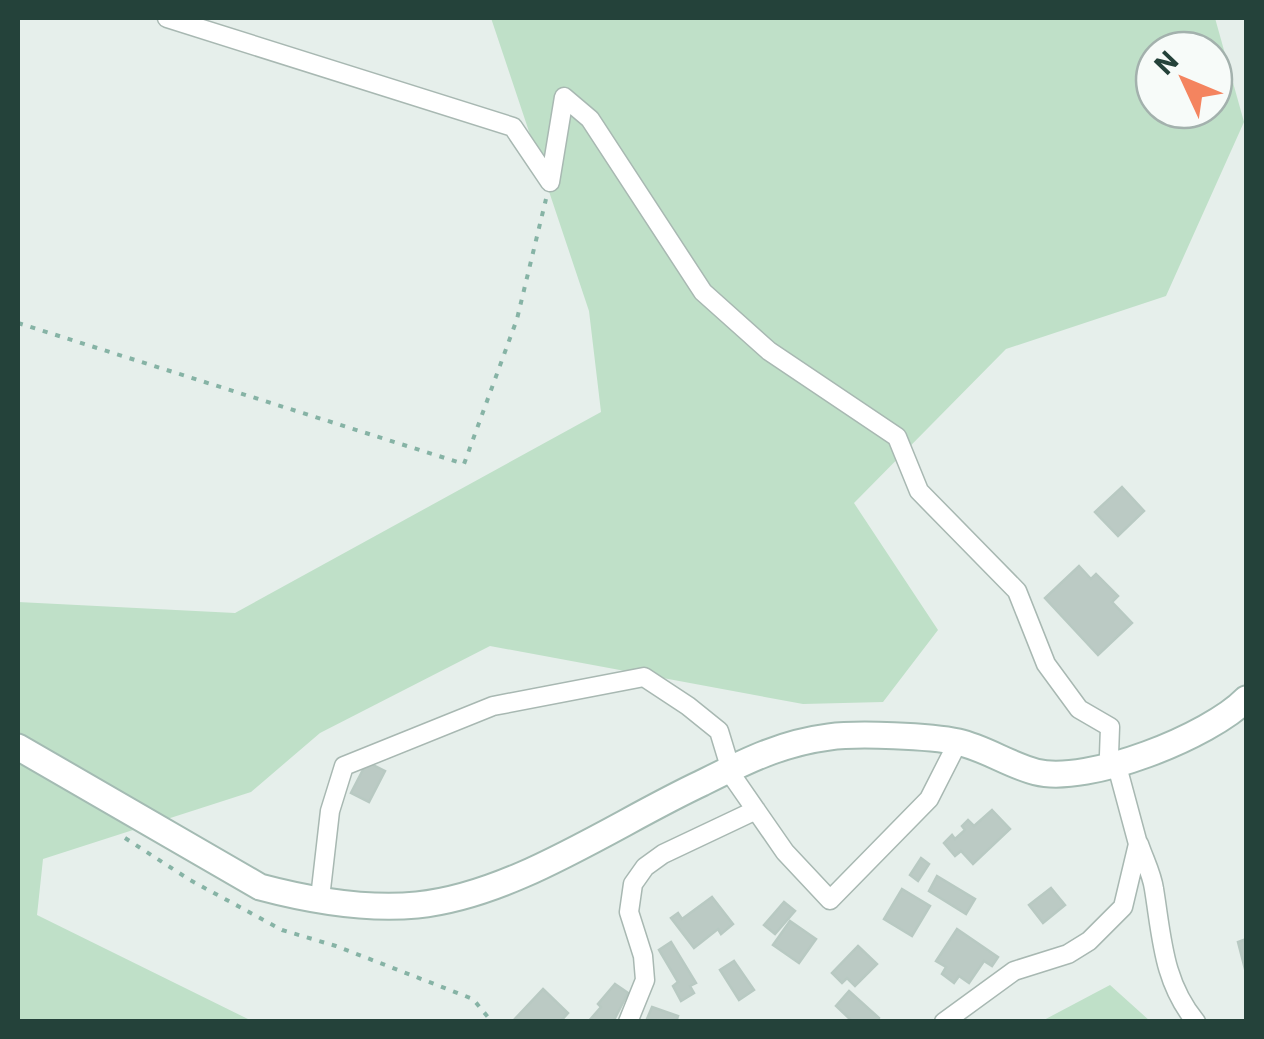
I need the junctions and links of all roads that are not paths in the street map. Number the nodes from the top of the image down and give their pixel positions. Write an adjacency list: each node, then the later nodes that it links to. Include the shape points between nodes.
1 (167, 18): 6 (street, via 513,127 550,182 564,97 590,119 702,292 770,351 897,437 919,491 1017,592 1046,664 1079,709 1110,727 1109,755)
2 (1246, 699): 6 (street, via 1184,738)
3 (958, 742): 5 (street, via 830,736); 6 (street, via 1039,773); 7 (street, via 929,799 830,900)
4 (18, 748): 9 (street, via 260,887)
5 (730, 766): 7 (street); 9 (street, via 490,888 420,904); 9 (street, via 719,731 644,677 493,706 344,766 330,811)
6 (1117, 766): 8 (street)
7 (756, 810): 10 (street, via 663,854 633,884 629,912 645,980)
8 (1138, 844): 11 (street, via 1123,907 1089,940 1014,971); 12 (street, via 1154,885 1167,971)
9 (320, 898)
10 (628, 1022)
11 (944, 1022)
12 (1196, 1022)

